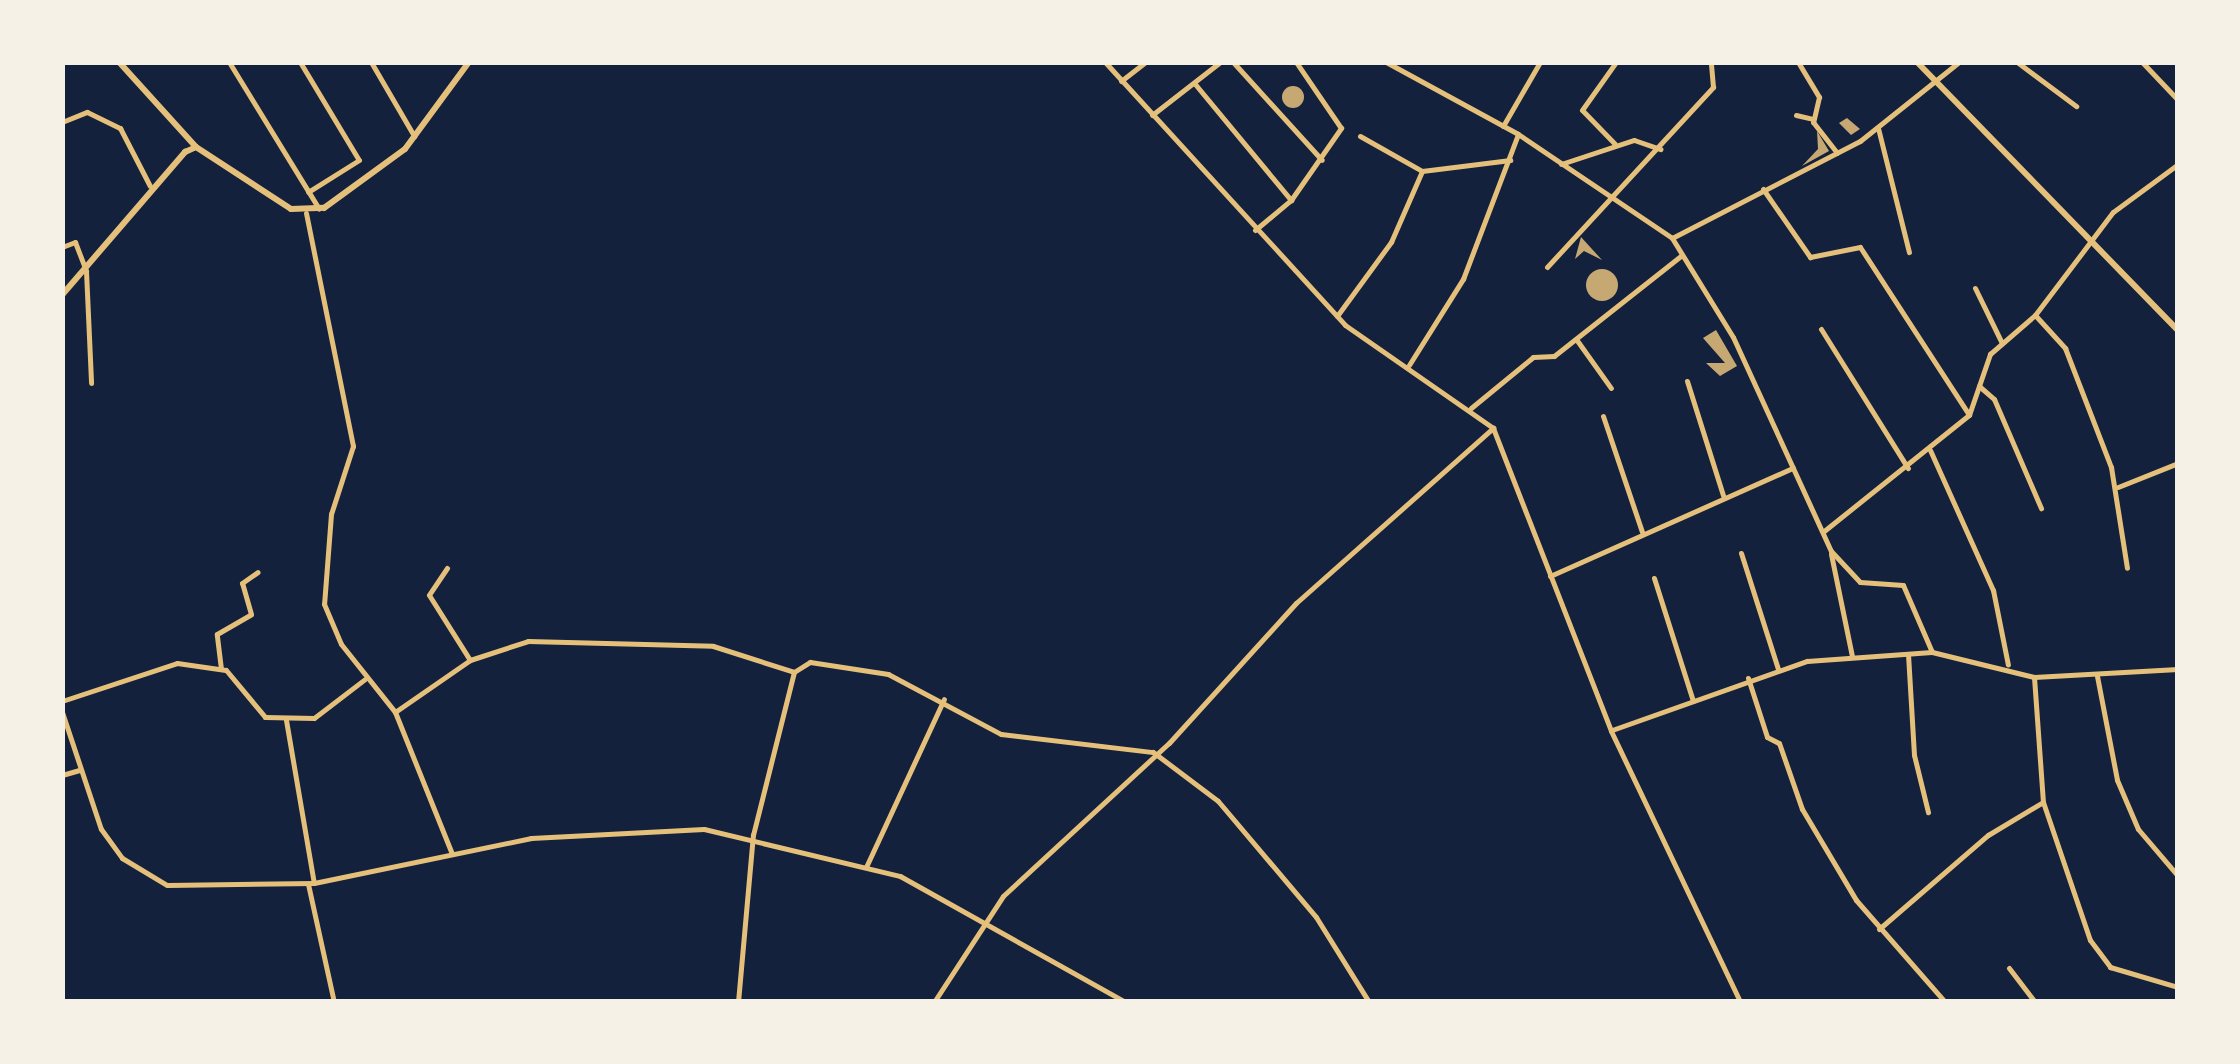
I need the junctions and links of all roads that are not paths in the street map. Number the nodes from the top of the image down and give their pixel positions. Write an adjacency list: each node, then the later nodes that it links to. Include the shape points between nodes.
1 (119, 62): 35 (main road)
2 (229, 62): 45 (street)
3 (300, 62): 45 (street, via 359,160)
4 (371, 62): 33 (street)
5 (469, 62): 33 (main road)
6 (1105, 62): 20 (street)
7 (1145, 62): 20 (street)
8 (1220, 62): 21 (street)
9 (1233, 62): 38 (street)
10 (1296, 62): 38 (street, via 1341,124)
11 (1386, 62): 29 (street)
12 (1540, 62): 29 (street)
13 (1616, 62): 34 (street, via 1582,110)
14 (1711, 62): 36 (street, via 1714,87)
15 (1798, 62): 27 (street, via 1820,97)
16 (1918, 62): 22 (main road)
17 (1959, 62): 22 (street)
18 (2017, 62): 24 (street)
19 (2142, 62): 23 (street)
20 (1121, 81): 26 (street)
21 (1195, 84): 26 (street); 46 (street)
22 (1939, 86): 30 (street); 52 (main road)
23 (2178, 100)
24 (2076, 106)
25 (1796, 115): 27 (street)
26 (1152, 116): 50 (street)
27 (1813, 119): 37 (street)
28 (62, 122): 43 (street, via 87,112 120,128)
29 (1503, 126): 31 (street)
30 (1878, 128): 37 (street); 54 (street)
31 (1518, 134): 39 (street); 40 (street)
32 (1360, 136): 42 (street)
33 (416, 138): 48 (main road)
34 (1614, 144): 36 (street); 40 (street)
35 (196, 148): 43 (main road); 49 (main road)
36 (1660, 148): 47 (street)
37 (1837, 154): 44 (street)
38 (1322, 160): 46 (street)
39 (1510, 160): 42 (street); 66 (street, via 1463,278)
40 (1561, 164): 47 (street)
41 (2178, 164): 52 (street, via 2114,212)
42 (1422, 171): 61 (street, via 1391,242)
43 (150, 186): 57 (main road)
44 (1762, 189): 51 (street); 72 (street, via 1810,257 1860,247)
45 (308, 192): 48 (street)
46 (1292, 200): 50 (street)
47 (1614, 200): 51 (street); 56 (street)
48 (319, 210): 49 (main road)
49 (306, 213): 103 (street, via 353,446 330,514 324,604)
50 (1255, 230): 61 (street)
51 (1672, 238): 55 (street)
52 (2091, 243): 60 (street); 63 (main road)
53 (62, 247): 57 (street, via 75,242)
54 (1908, 252)
55 (1682, 256): 64 (street); 77 (street, via 1733,336)
56 (1547, 268)
57 (86, 271): 59 (main road); 68 (street)
58 (1975, 288): 65 (street)
59 (62, 296)
60 (2036, 315): 65 (street); 79 (street, via 2065,348)
61 (1337, 316): 66 (street)
62 (1821, 329): 78 (street)
63 (2178, 330)
64 (1576, 339): 70 (street); 71 (street, via 1554,356 1533,356)
65 (2002, 343): 69 (street, via 1983,363)
66 (1409, 366): 71 (street)
67 (1687, 380): 80 (street)
68 (92, 382)
69 (1979, 386): 72 (street); 81 (street, via 1994,398)
70 (1611, 388)
71 (1470, 408): 74 (street)
72 (1969, 415): 75 (street)
73 (1603, 416): 83 (street)
74 (1493, 428): 89 (street); 111 (street, via 1296,603)
75 (1930, 450): 78 (street); 95 (street, via 1993,590)
76 (2178, 463): 79 (street)
77 (1794, 468): 80 (street); 82 (street)
78 (1908, 468): 82 (street)
79 (2118, 487): 87 (street)
80 (1723, 495): 83 (street)
81 (2041, 508)
82 (1824, 531): 84 (street)
83 (1642, 532): 89 (street)
84 (1831, 551): 91 (street, via 1860,582 1903,585); 93 (street)
85 (1741, 553): 97 (street)
86 (447, 568): 94 (street, via 429,596)
87 (2127, 568)
88 (258, 572): 96 (street, via 242,583 251,614 217,634)
89 (1548, 577): 110 (street)
90 (1654, 578): 106 (street)
91 (1932, 652): 92 (street); 95 (street)
92 (1908, 654): 93 (street); 115 (street)
93 (1852, 658): 97 (street)
94 (470, 660): 99 (street, via 528,641 654,641 713,646); 108 (street)
95 (2008, 665): 101 (street)
96 (221, 668): 105 (street, via 148,668); 109 (street, via 259,714)
97 (1778, 670): 102 (street)
98 (2178, 670): 100 (street)
99 (794, 672): 104 (street, via 804,663 840,664); 116 (street)
100 (2097, 676): 101 (street); 119 (street, via 2117,780 2138,829)
101 (2034, 677): 114 (street)
102 (1748, 678): 106 (street); 122 (street, via 1802,809)
103 (366, 679): 108 (street); 109 (street, via 321,717)
104 (944, 699): 111 (street, via 1001,734); 118 (street)
105 (62, 701)
106 (1693, 701): 110 (street)
107 (62, 712): 112 (street)
108 (396, 712): 117 (street)
109 (286, 720): 120 (street)
110 (1612, 731): 131 (street)
111 (1154, 752): 121 (street); 130 (street, via 1218,801 1316,917)
112 (80, 770): 113 (street); 120 (street, via 112,846 154,880)
113 (62, 775)
114 (2044, 802): 122 (street, via 1988,835); 124 (street, via 2104,962)
115 (1928, 812)
116 (753, 836): 117 (street, via 632,826); 118 (street); 127 (street)
117 (452, 855): 120 (street)
118 (866, 866): 121 (street, via 914,882)
119 (2178, 876)
120 (311, 883): 126 (street)
121 (980, 923): 125 (street); 128 (street)
122 (1878, 928): 132 (street)
123 (2008, 968): 133 (street)
124 (2178, 987)
125 (1114, 999): 129 (street)
126 (334, 1002)
127 (738, 1002)
128 (934, 1002)
129 (1125, 1002)
130 (1369, 1002)
131 (1740, 1002)
132 (1946, 1002)
133 (2035, 1002)

